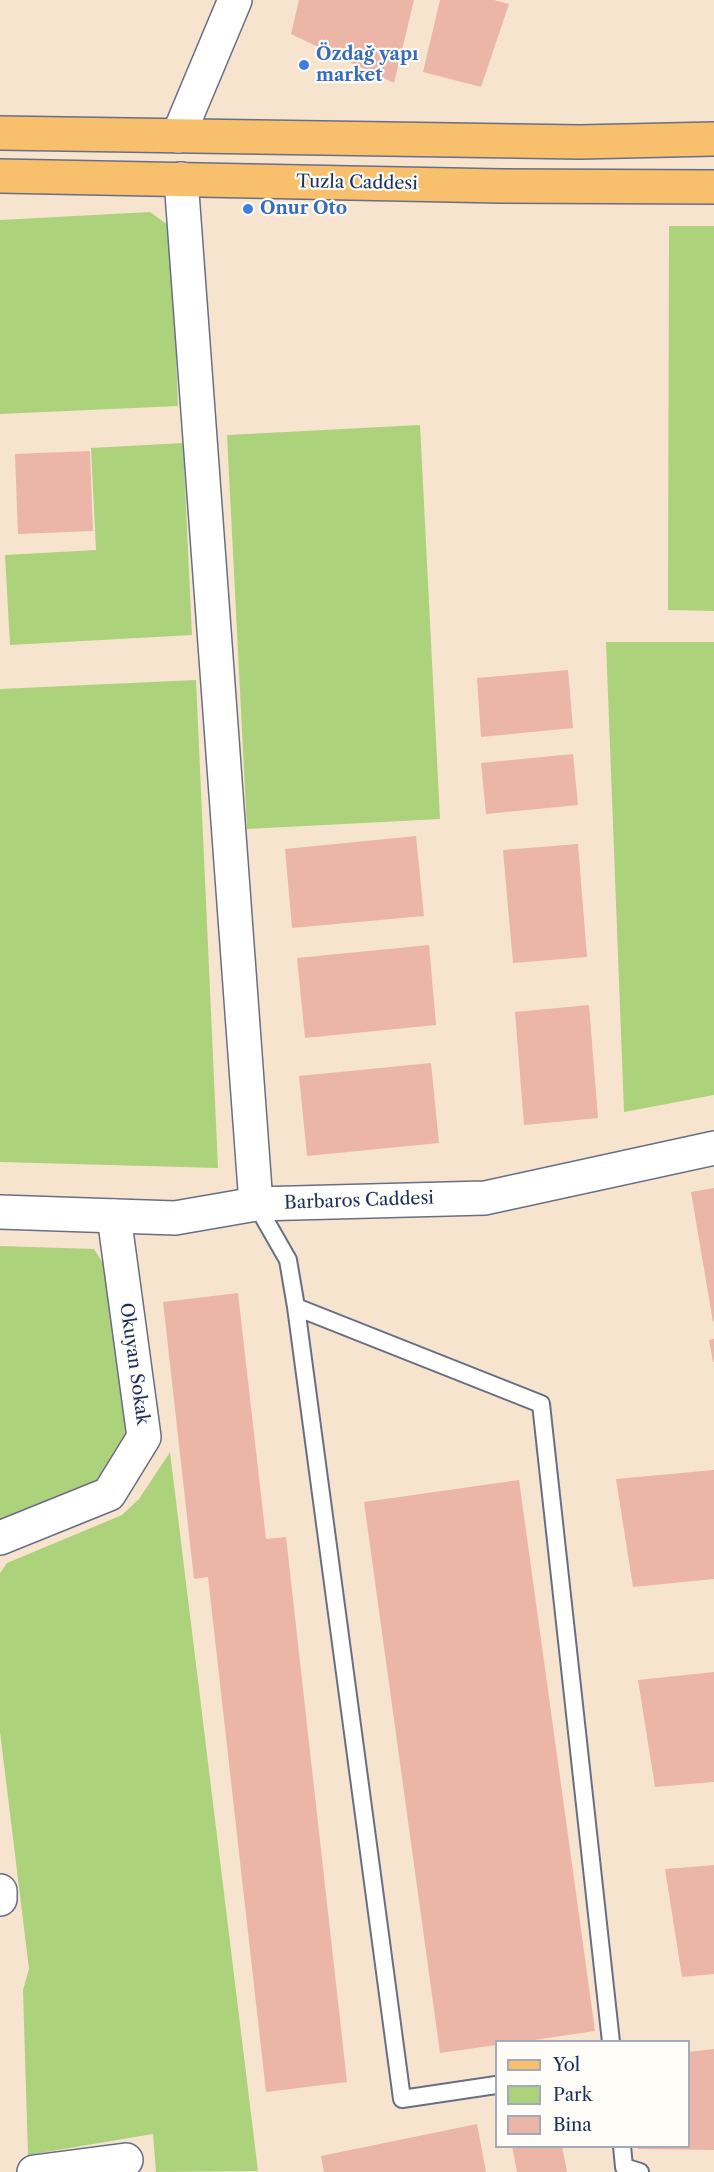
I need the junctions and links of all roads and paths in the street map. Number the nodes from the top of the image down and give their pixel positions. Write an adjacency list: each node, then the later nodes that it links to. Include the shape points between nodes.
1 (235, 0): 3 (street)
2 (0, 133): 3 (main road)
3 (178, 136): 4 (main road, via 580,142)
4 (714, 139)
5 (0, 176): 6 (main road, Tuzla Caddesi)
6 (182, 179): 7 (main road, Tuzla Caddesi); 9 (street)
7 (714, 187)
8 (714, 1148): 9 (street, Barbaros Caddesi, via 485,1197)
9 (256, 1204): 11 (street, Barbaros Caddesi, via 175,1218); 12 (lane, via 288,1260)
10 (0, 1212): 11 (street, Barbaros Caddesi)
11 (114, 1216): 13 (street, Okuyan Sokak, via 144,1437 109,1494)
12 (296, 1307): 16 (lane, via 541,1404); 17 (lane, via 402,2099)
13 (0, 1538)
14 (0, 1891): 15 (street)
15 (0, 1899)
16 (611, 2040)
17 (495, 2085)
18 (622, 2148): 21 (lane, via 624,2167)
19 (126, 2160): 20 (street)
20 (34, 2172)
21 (639, 2172)

